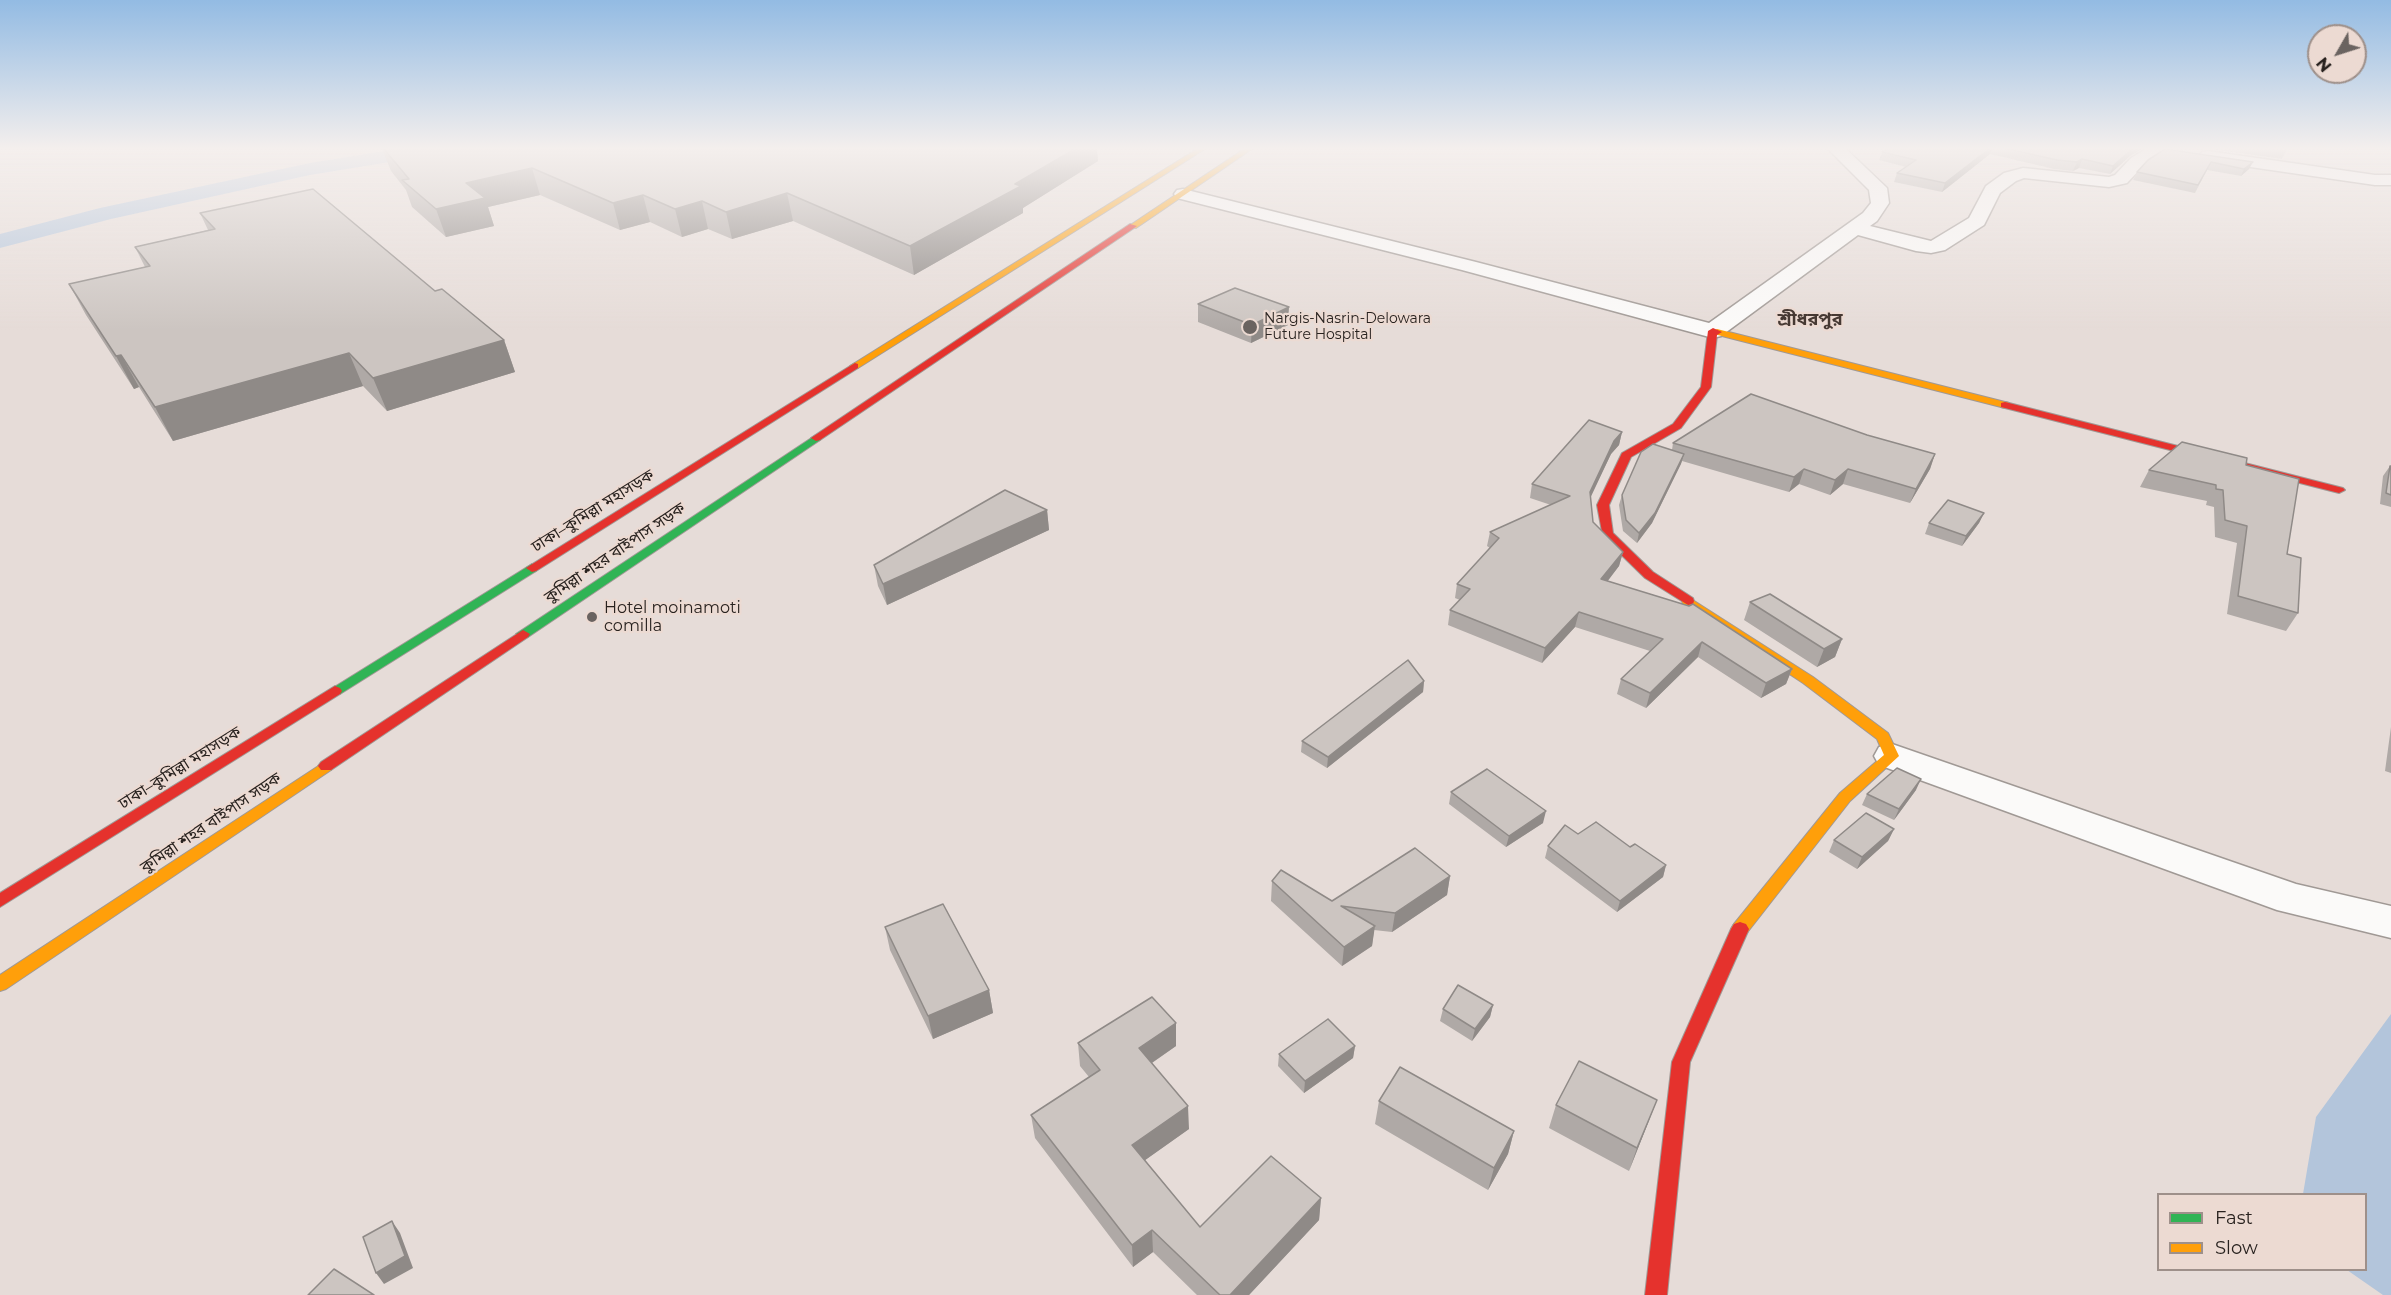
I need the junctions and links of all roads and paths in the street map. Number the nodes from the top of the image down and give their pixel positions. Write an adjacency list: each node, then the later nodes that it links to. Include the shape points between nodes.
1 (1105, 209): 10 (main road, ঢাকা–কুমিল্লা মহাসড়ক)
2 (1160, 209): 12 (main road, কুমিল্লা শহর বাইপাস সড়ক)
3 (1244, 209): 7 (street)
4 (1875, 209): 6 (street)
5 (1983, 209): 6 (street, via 1977,221 1947,243 1931,248)
6 (1855, 228): 7 (street)
7 (1713, 330): 8 (main road); 9 (main road, via 1706,387 1677,426 1626,454 1603,505 1607,534 1649,575 1808,680 1883,736)
8 (2339, 490)
9 (1892, 756): 11 (street, via 2292,899); 13 (main road, via 1845,797 1740,929 1681,1062)
10 (0, 901)
11 (2391, 921)
12 (0, 984)
13 (1656, 1295)

